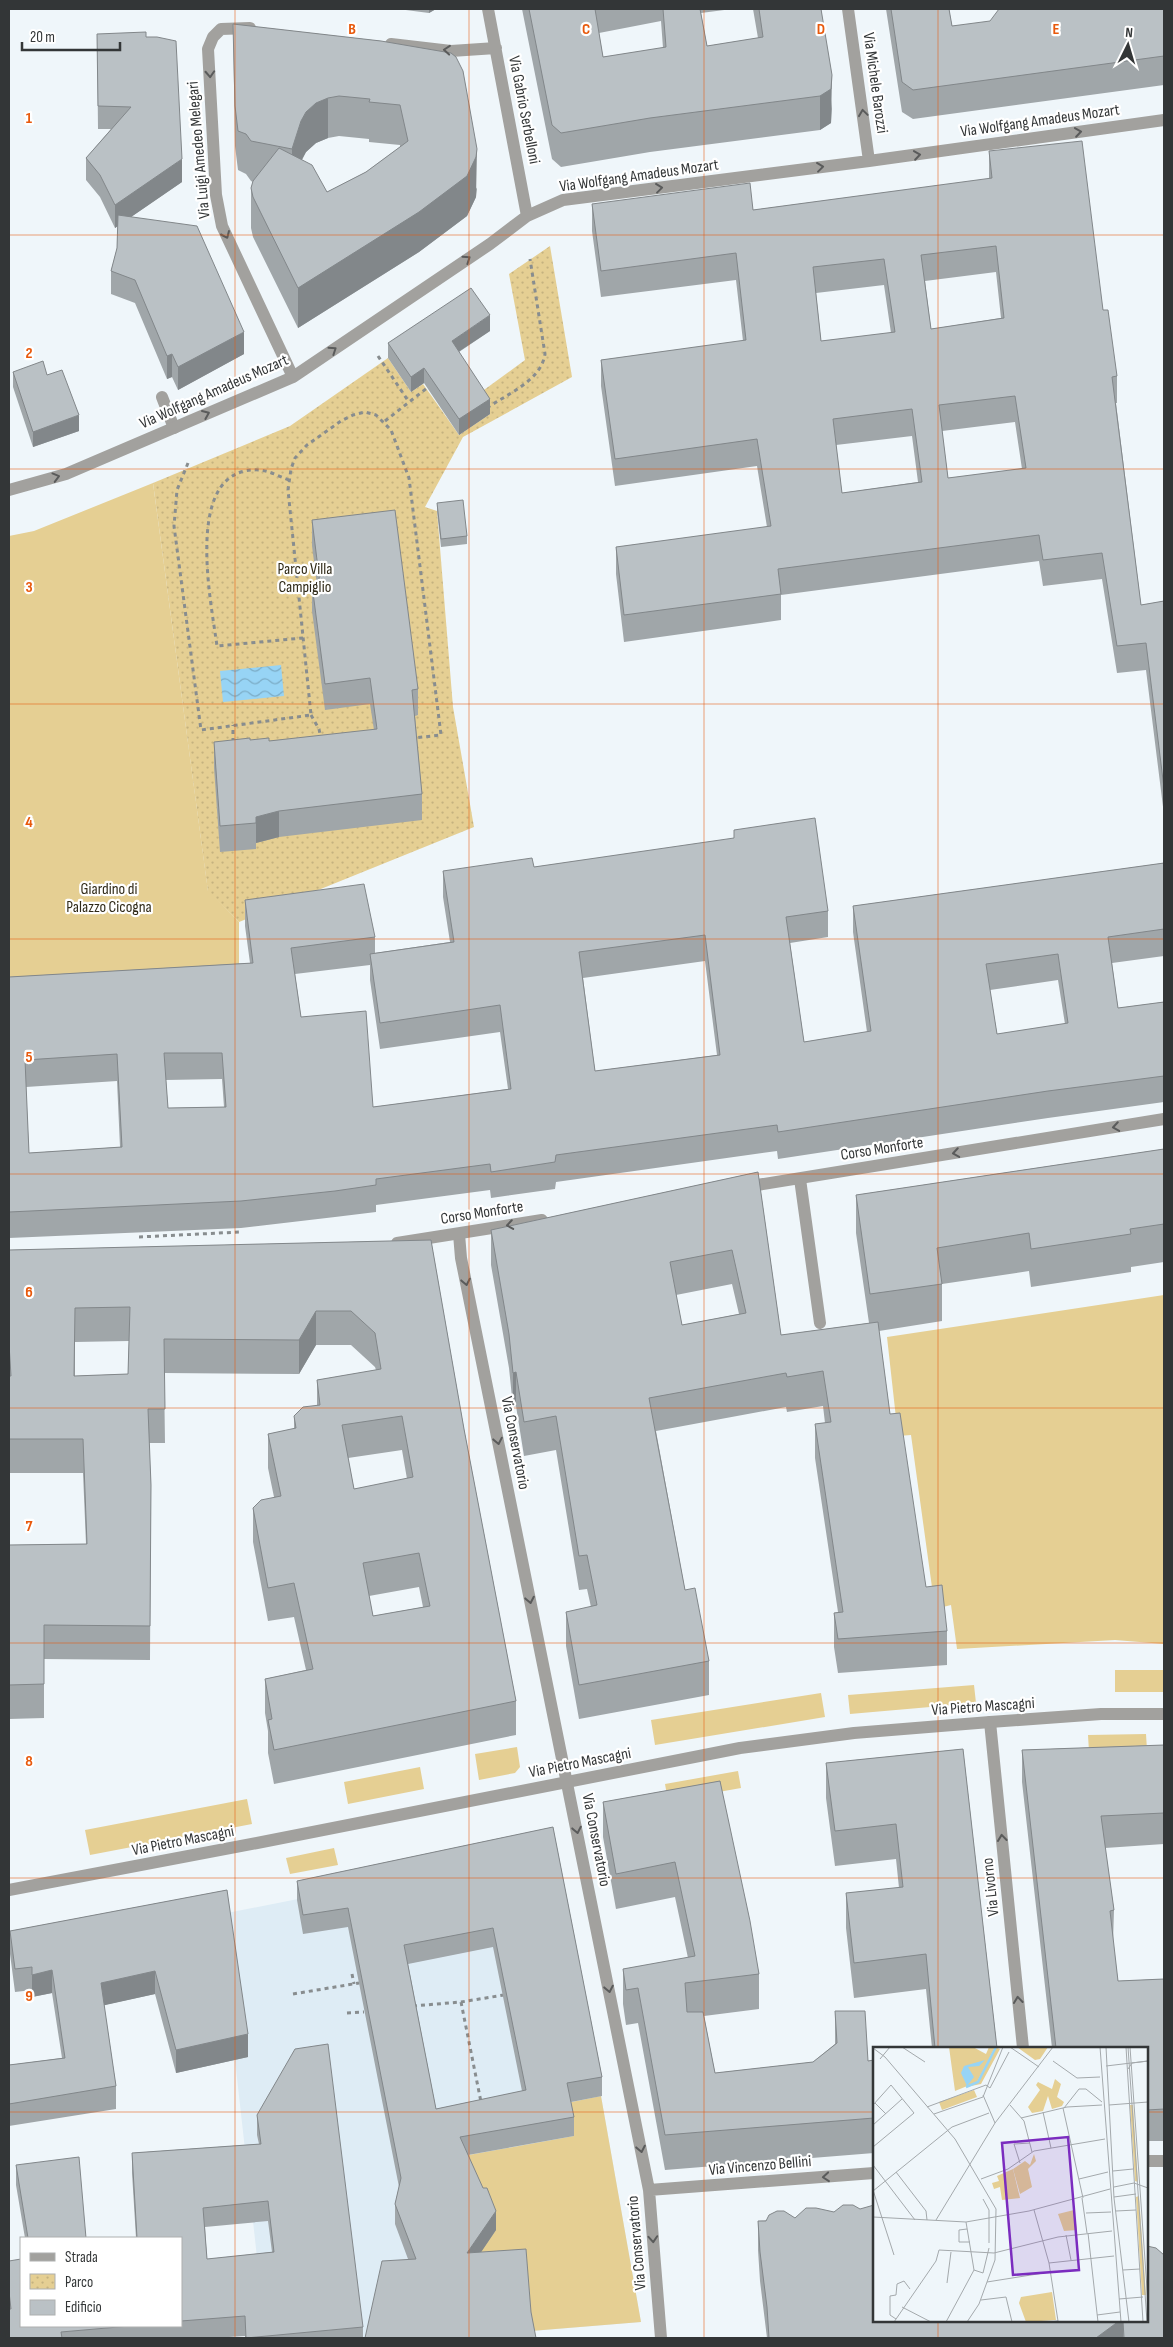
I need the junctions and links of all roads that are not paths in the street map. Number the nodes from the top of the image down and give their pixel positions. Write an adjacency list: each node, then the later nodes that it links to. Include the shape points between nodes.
1 (488, 9): 5 (street, Via Gabrio Serbelloni)
2 (848, 9): 7 (street, Via Michele Barozzi, one-way to 2)
3 (262, 30): 9 (street, Via Luigi Amedeo Melegari, one-way to 9, via 221,29 208,49 216,195 222,226)
4 (381, 43): 5 (street, one-way to 4, via 451,51)
5 (496, 48): 8 (street, Via Gabrio Serbelloni)
6 (1164, 120): 7 (street, Via Wolfgang Amadeus Mozart, one-way to 6)
7 (869, 161): 8 (street, Via Wolfgang Amadeus Mozart, one-way to 7, via 563,200)
8 (527, 216): 9 (street, Via Wolfgang Amadeus Mozart, one-way to 8)
9 (292, 378): 11 (street, Via Wolfgang Amadeus Mozart, one-way to 9)
10 (162, 397): 11 (street)
11 (174, 428): 12 (street, Via Wolfgang Amadeus Mozart, one-way to 11, via 66,474)
12 (9, 490)
13 (1164, 1119): 14 (street, Corso Monforte, one-way to 14)
14 (800, 1178): 15 (street, Corso Monforte); 19 (street)
15 (736, 1189)
16 (554, 1218): 17 (street, Corso Monforte, one-way to 17)
17 (458, 1234): 18 (street, Corso Monforte); 22 (street, Via Conservatorio, one-way to 22)
18 (384, 1245)
19 (820, 1322)
20 (1164, 1714): 21 (street, Via Pietro Mascagni, via 1101,1714)
21 (990, 1722): 22 (street, Via Pietro Mascagni, via 854,1733 740,1748); 24 (street, Via Livorno, one-way to 21)
22 (567, 1782): 23 (street, Via Pietro Mascagni); 28 (street, Via Conservatorio, one-way to 28)
23 (9, 1890)
24 (1023, 2047)
25 (1148, 2161): 26 (street)
26 (1164, 2161)
27 (873, 2173): 28 (street, Via Vincenzo Bellini, one-way to 28)
28 (649, 2190): 29 (street, Via Conservatorio, one-way to 29)
29 (661, 2338)

